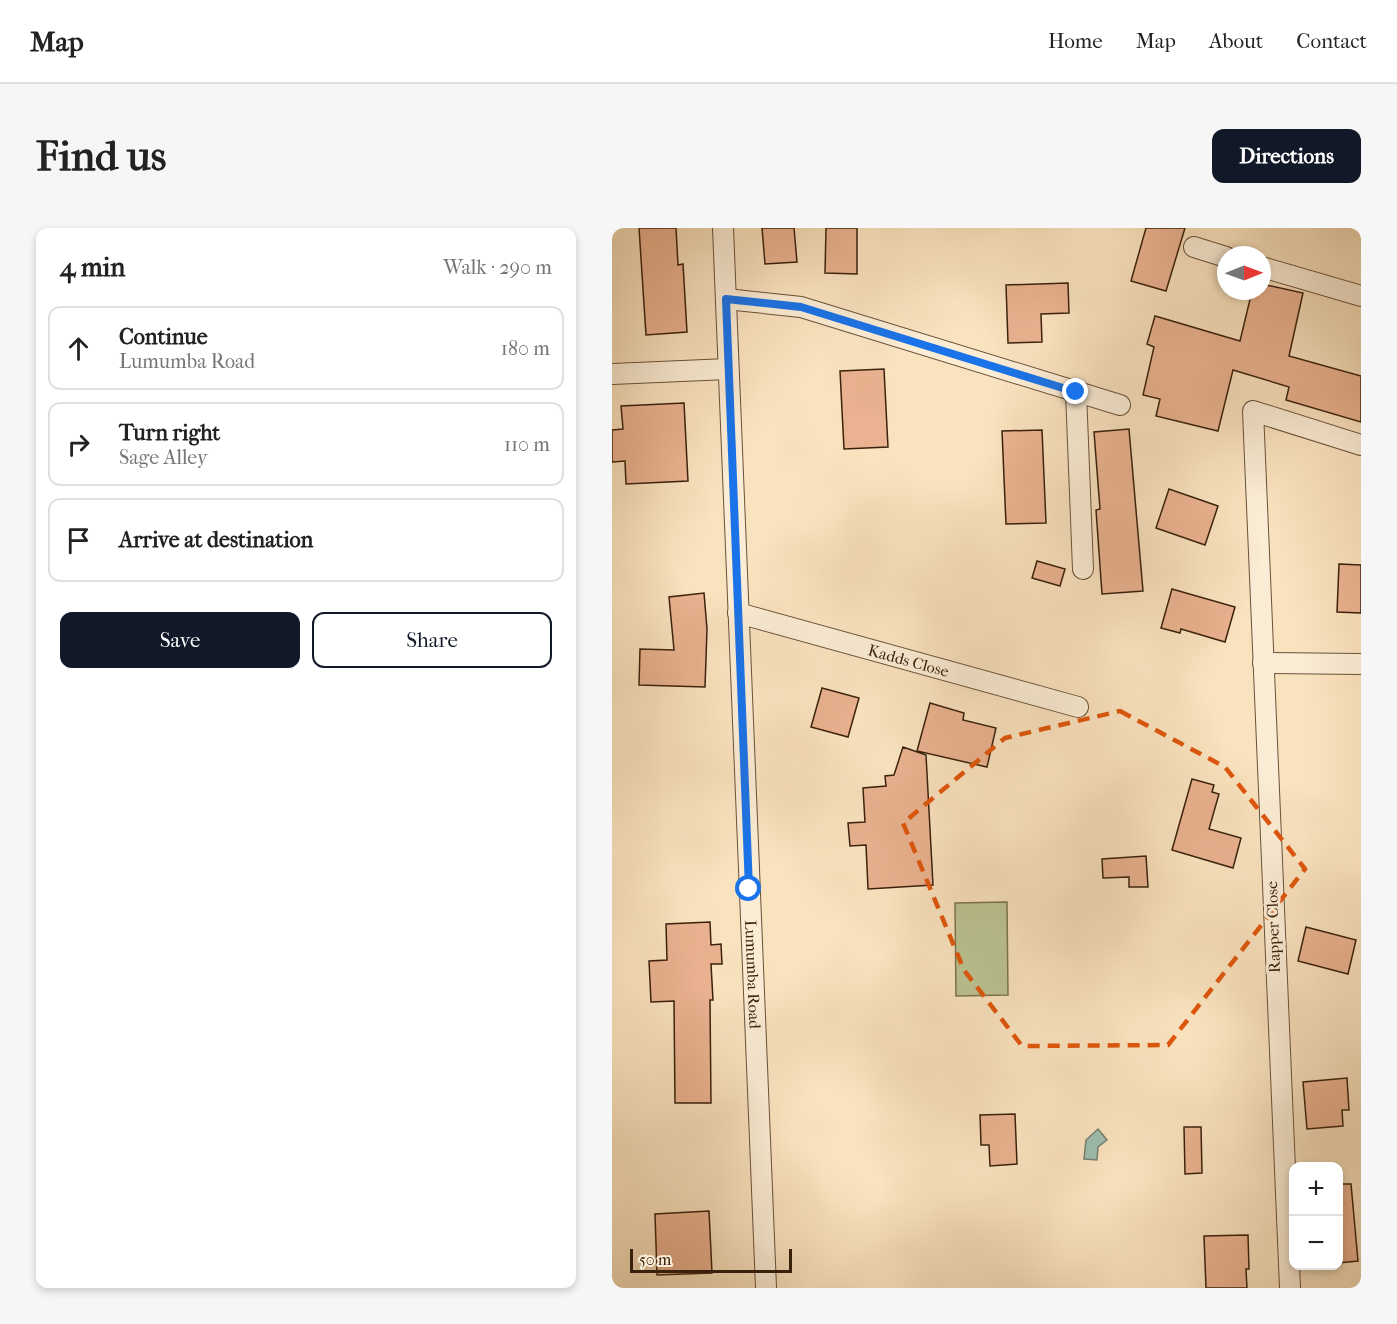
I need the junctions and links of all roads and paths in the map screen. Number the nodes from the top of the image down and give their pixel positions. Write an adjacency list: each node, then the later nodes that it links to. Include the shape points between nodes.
1 (723, 228): 6 (street, Lumumba Road)
2 (1194, 247): 3 (street)
3 (1217, 253)
4 (1271, 270): 5 (street)
5 (1361, 296)
6 (726, 299): 7 (street, Lumumba Road); 9 (street, via 801,307)
7 (728, 369): 8 (street); 13 (street, Lumumba Road)
8 (612, 374)
9 (1076, 392): 10 (street); 12 (street)
10 (1120, 405)
11 (1361, 445): 14 (street, Rapper Close, via 1253,411)
12 (1083, 569)
13 (738, 613): 16 (street, Kadds Close); 17 (street, Lumumba Road)
14 (1263, 663): 15 (street); 18 (street, Rapper Close)
15 (1361, 664)
16 (1078, 707)
17 (766, 1288)
18 (1290, 1288)

